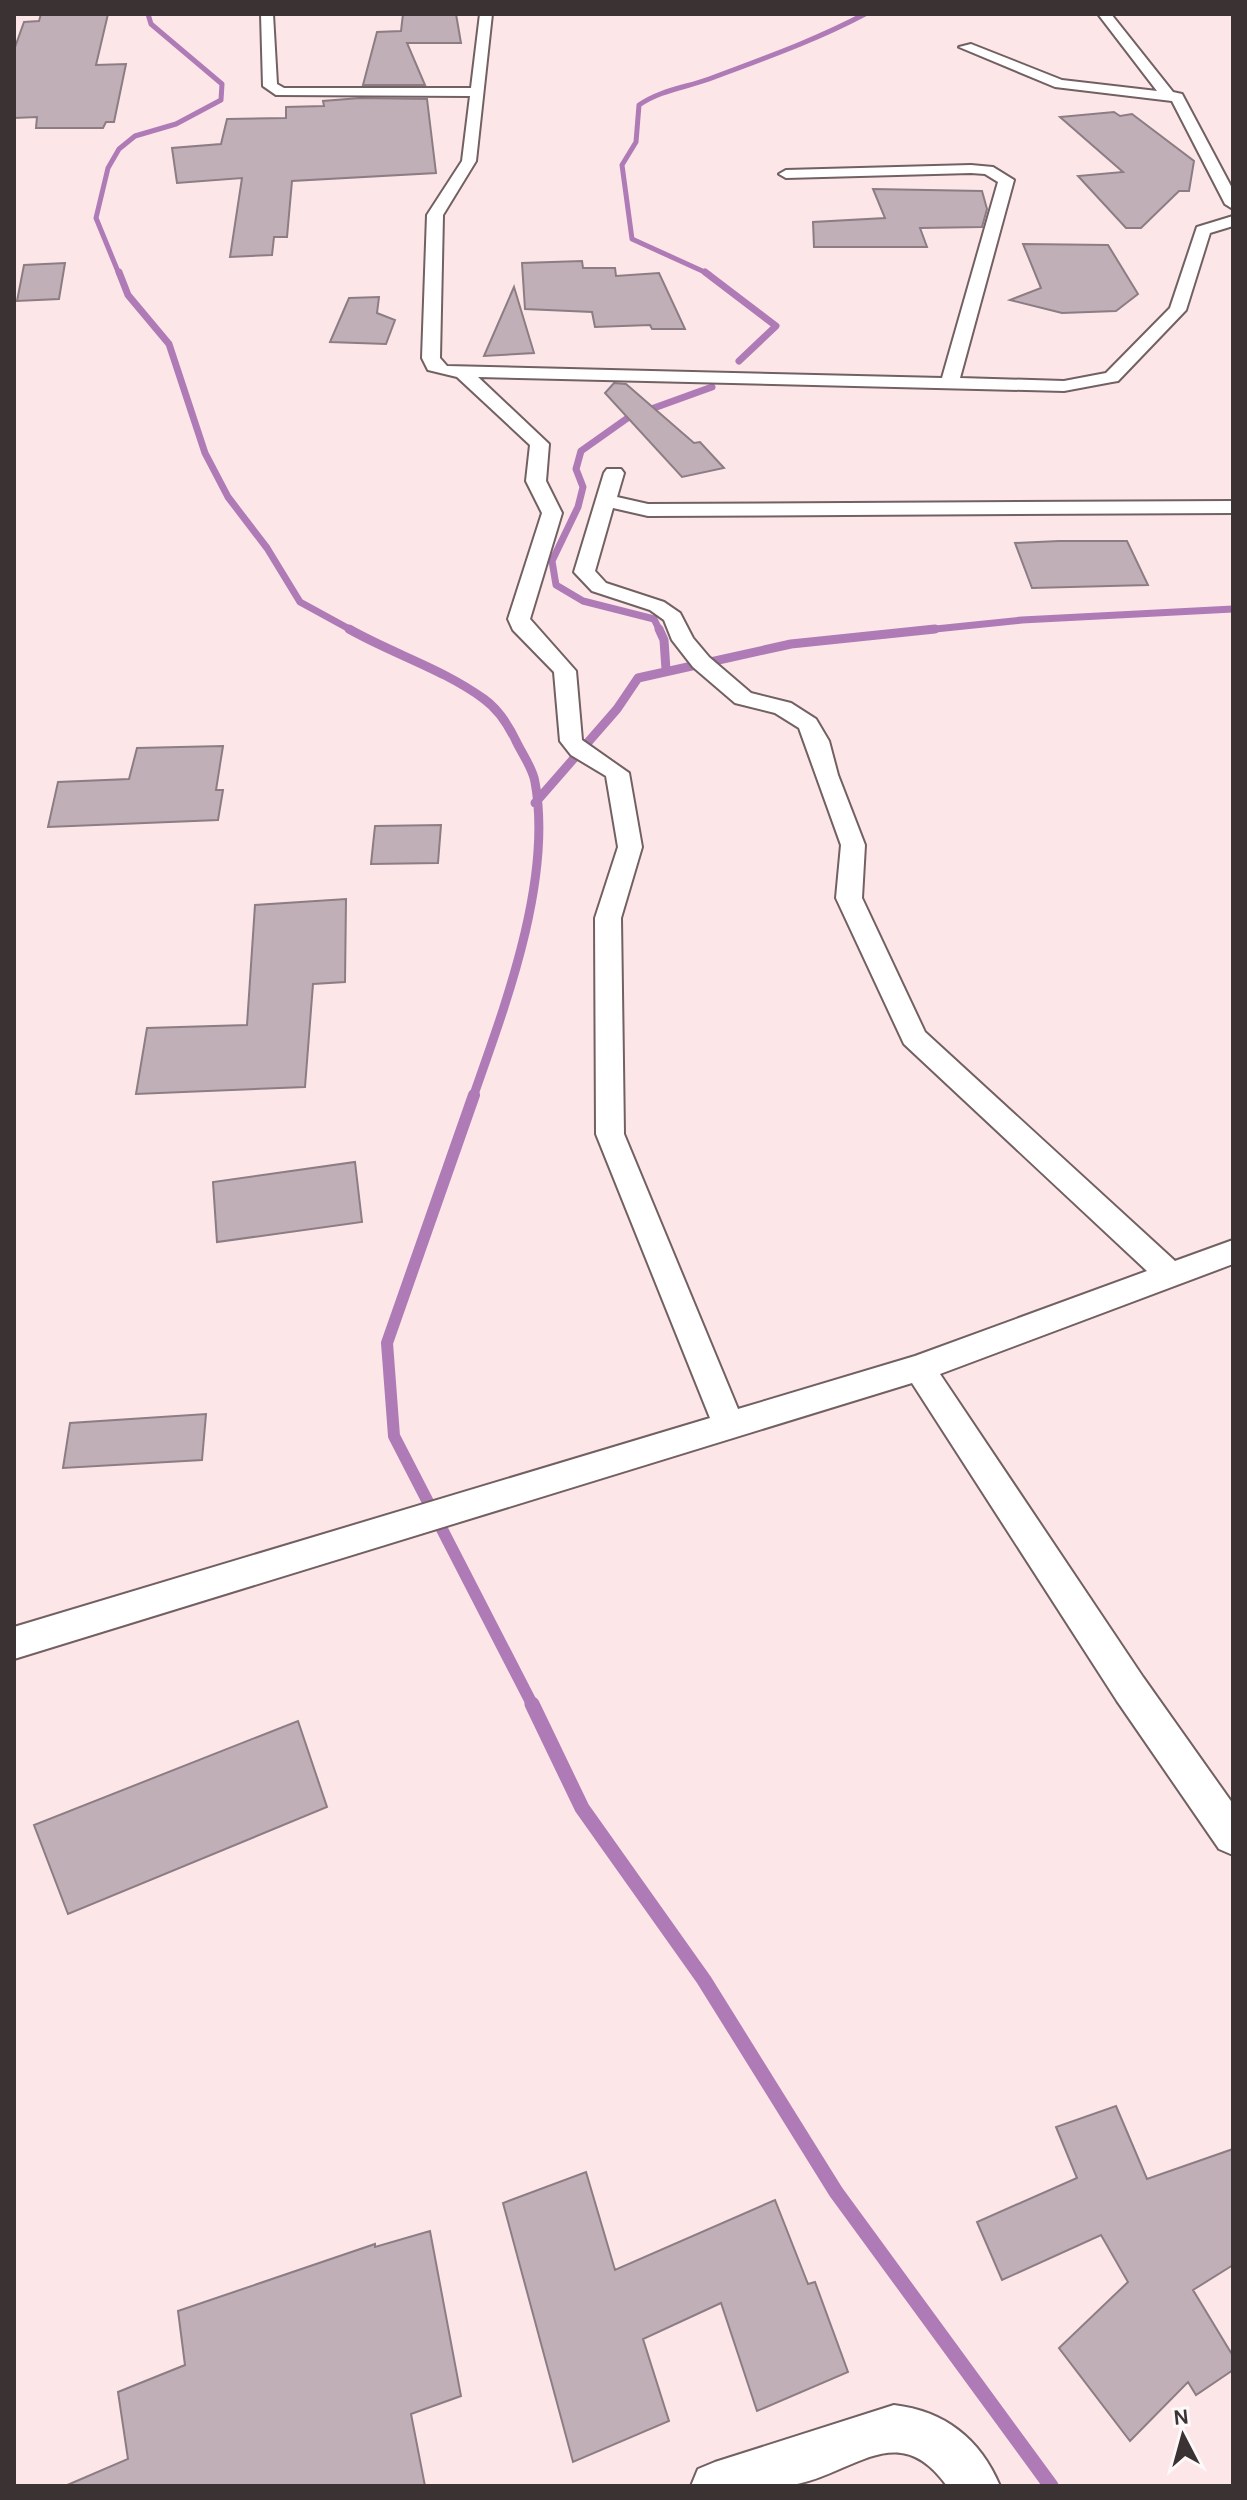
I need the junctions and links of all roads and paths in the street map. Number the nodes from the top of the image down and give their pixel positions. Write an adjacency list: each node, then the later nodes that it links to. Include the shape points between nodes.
1 (267, 14): 5 (street, via 270,86 281,92)
2 (486, 14): 5 (street)
3 (1104, 14): 6 (street)
4 (966, 47): 6 (street, via 1060,84)
5 (479, 92): 10 (street, via 469,161 435,215 431,358 444,371)
6 (1167, 94): 8 (street, via 1181,101)
7 (786, 174): 11 (street, via 971,169 1006,180)
8 (1233, 204)
9 (1233, 221): 11 (street, via 1203,230 1178,310 1112,377 1064,386)
10 (463, 373): 11 (street); 18 (street, via 540,444 536,481 552,513 519,619 565,671 571,741 617,773 630,838 608,918 610,1134)
11 (950, 382)
12 (614, 473): 13 (street)
13 (605, 500): 14 (street, via 648,510); 16 (street, via 584,572 599,587 657,606 673,617 701,662 743,698 783,708 808,724 818,741 853,845 849,898 914,1037)
14 (1233, 507)
15 (1233, 1252): 16 (street)
16 (1171, 1276): 17 (street)
17 (919, 1368): 18 (street); 20 (street)
18 (729, 1426): 19 (street)
19 (14, 1643)
20 (1233, 1836)
21 (715, 2486): 22 (street, via 894,2428 919,2430 944,2442)
22 (976, 2486)

